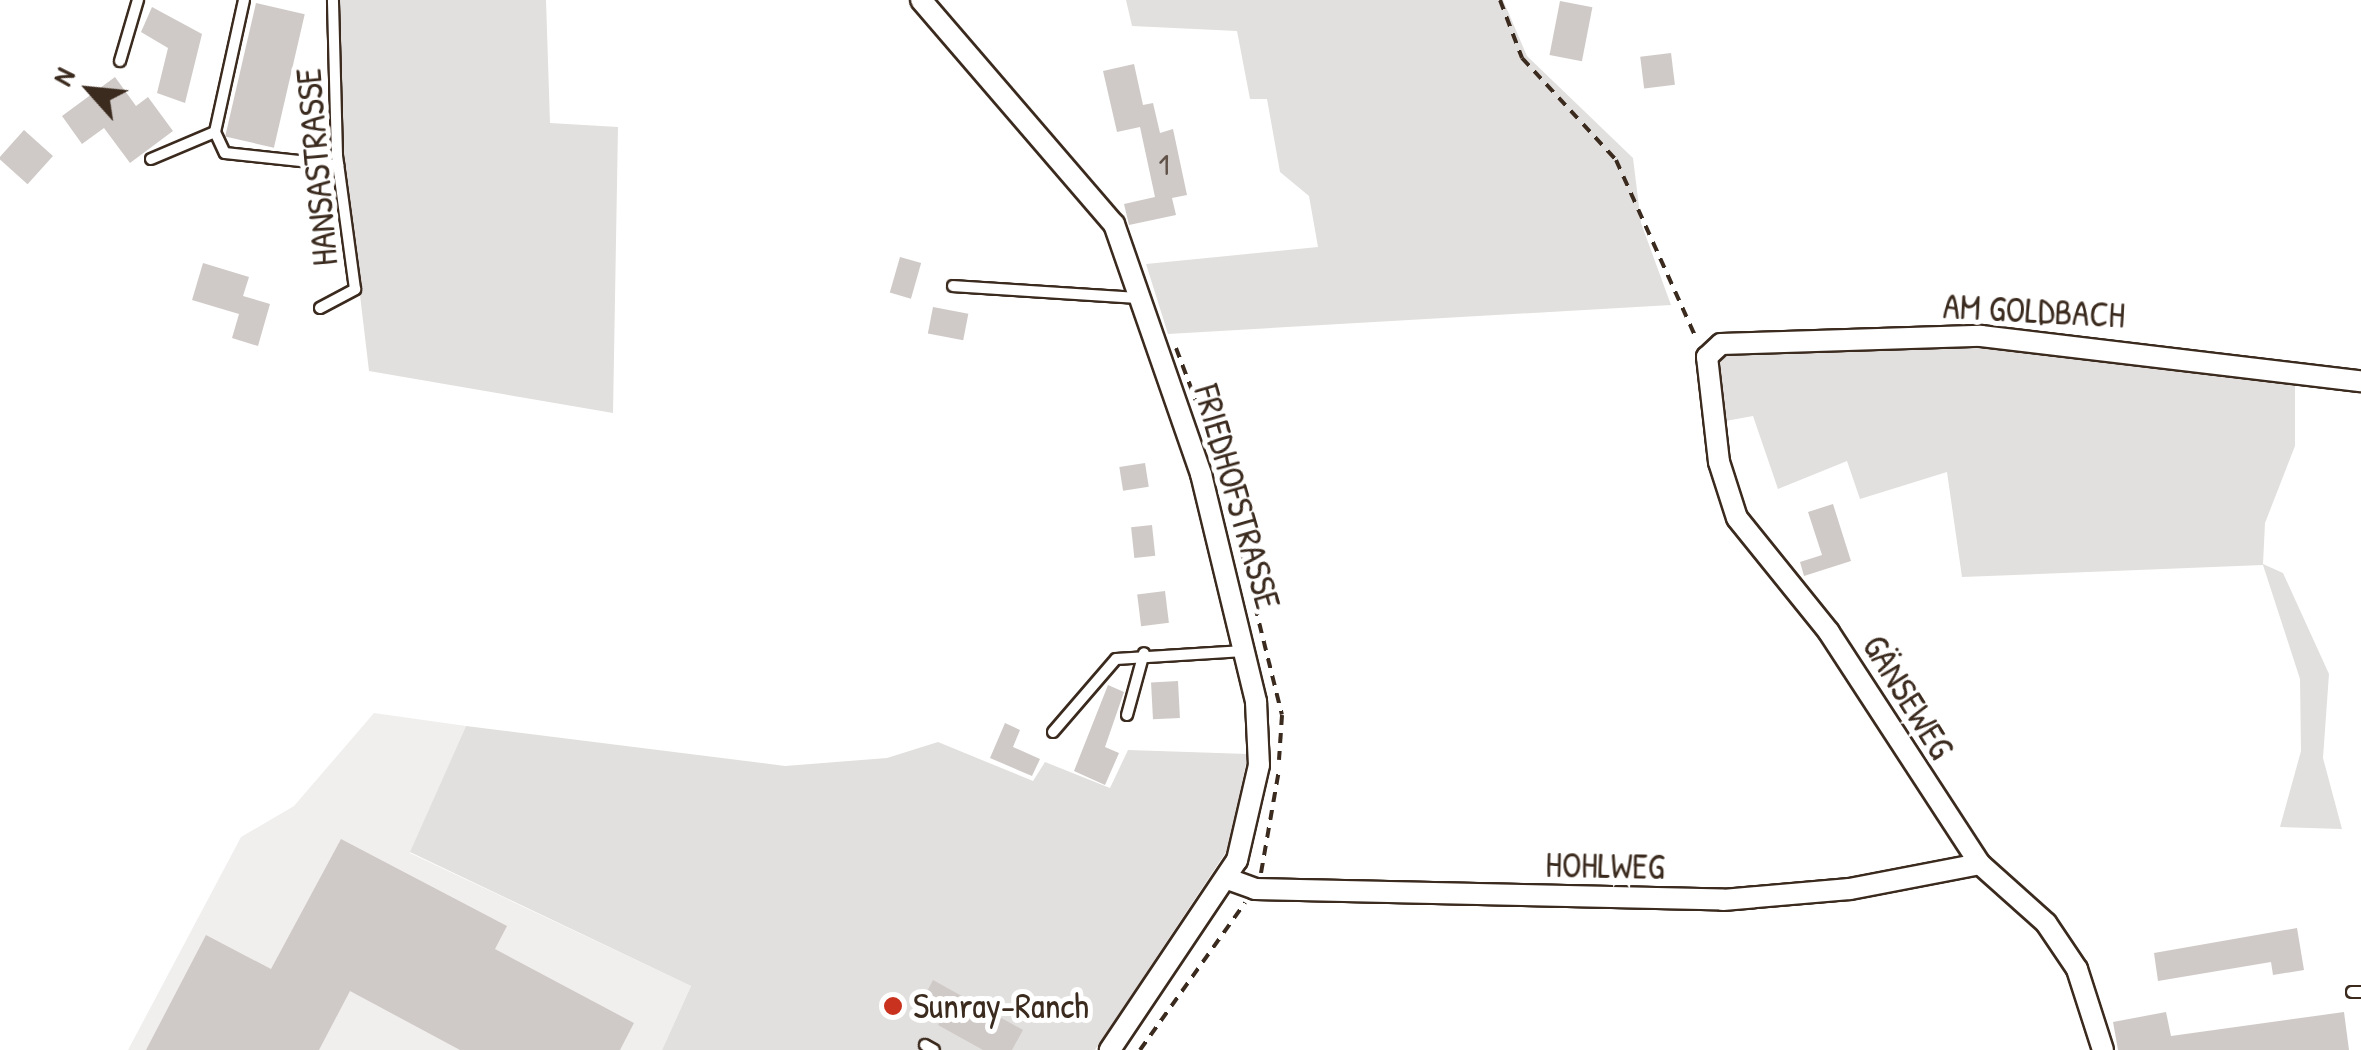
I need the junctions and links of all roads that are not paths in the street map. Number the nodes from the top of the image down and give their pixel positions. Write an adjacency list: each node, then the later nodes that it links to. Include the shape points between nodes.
1 (138, 0): 5 (lane)
2 (333, 0): 8 (lane, HANSASTRASSE)
3 (921, 0): 10 (street, FRIEDHOFSTRASSE, via 1099,199)
4 (242, 5): 6 (lane)
5 (120, 61)
6 (215, 132): 7 (lane); 8 (lane, via 225,153)
7 (152, 159)
8 (338, 164): 11 (lane, HANSASTRASSE, via 355,289)
9 (954, 286): 10 (lane)
10 (1142, 298): 14 (street, FRIEDHOFSTRASSE, via 1201,474)
11 (320, 308)
12 (1707, 357): 13 (street, AM GOLDBACH, via 1721,344 1982,336); 18 (street, GÄNSEWEG, via 1718,462 1737,518 1829,632)
13 (2361, 381)
14 (1245, 651): 15 (lane); 19 (street, FRIEDHOFSTRASSE, via 1259,765)
15 (1144, 653): 16 (lane); 17 (lane, via 1102,665)
16 (1127, 716)
17 (1053, 732)
18 (1980, 864): 19 (street, HOHLWEG, via 1850,890 1724,900 1256,890); 21 (street, GÄNSEWEG, via 2014,886 2077,969)
19 (1228, 879): 20 (street, FRIEDHOFSTRASSE)
20 (1110, 1050)
21 (2102, 1050)

